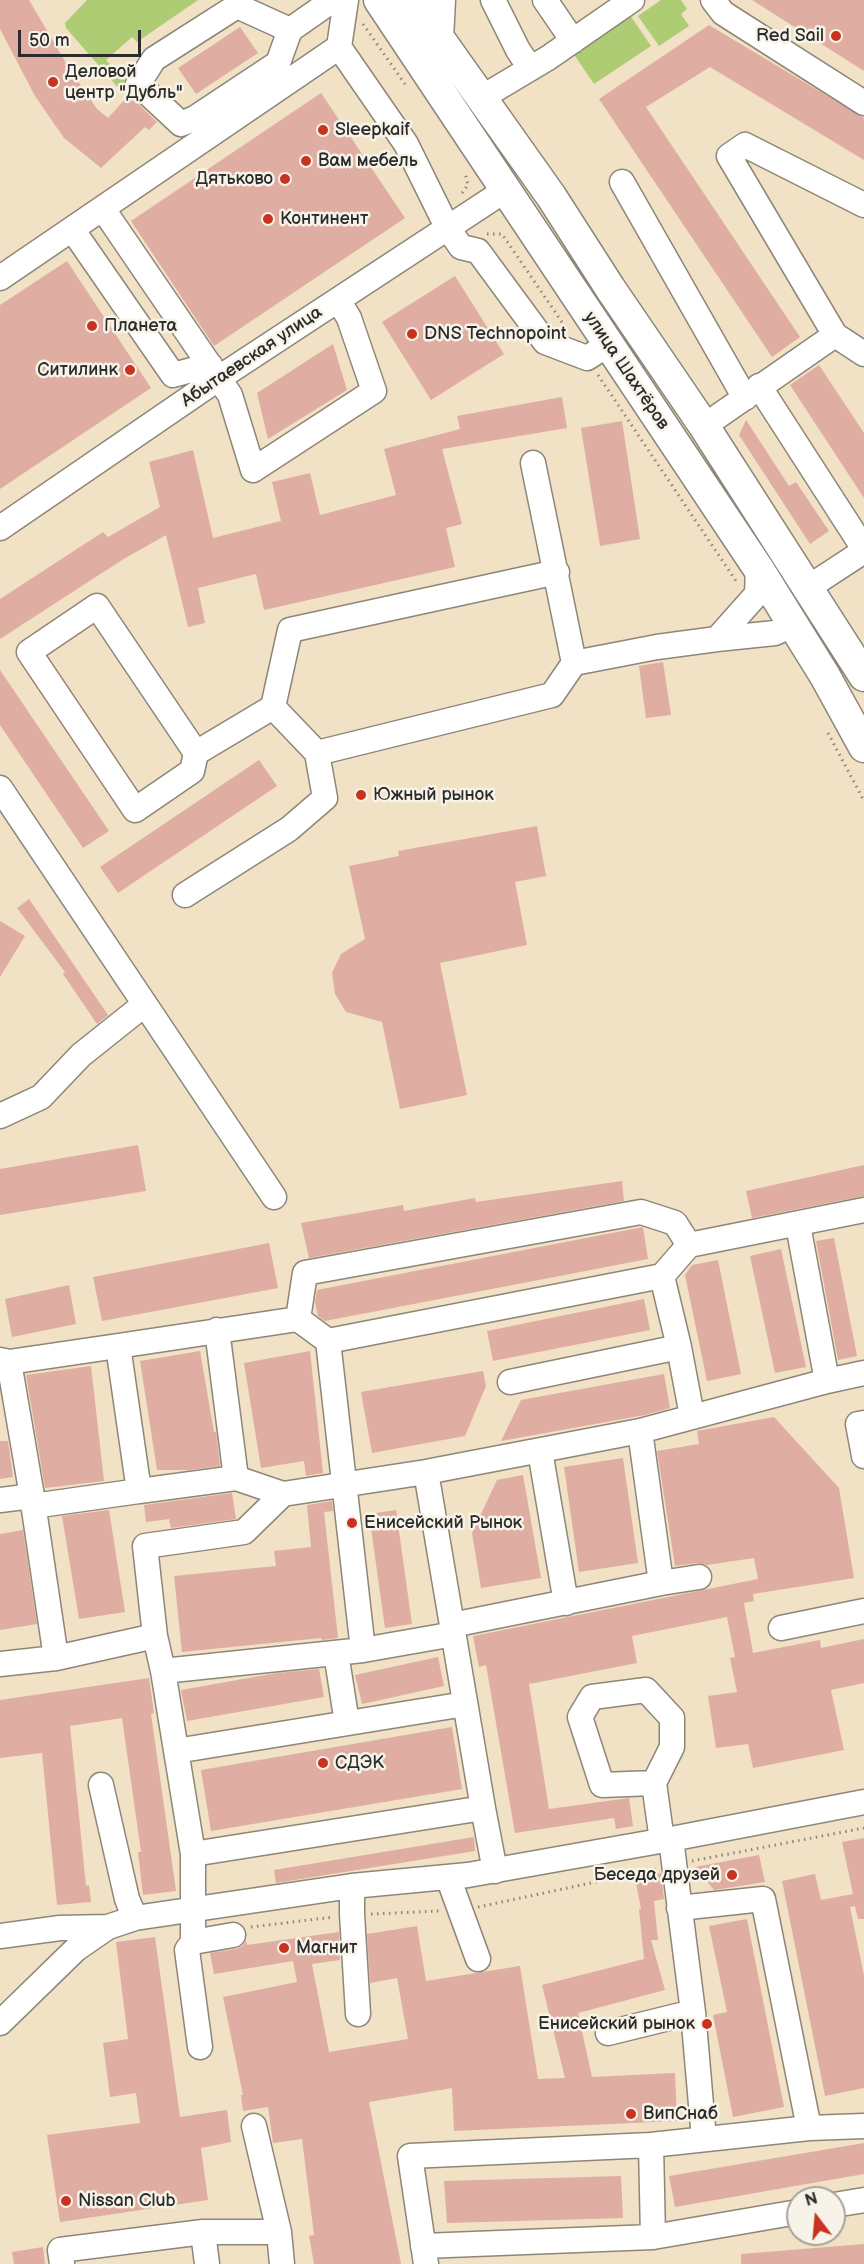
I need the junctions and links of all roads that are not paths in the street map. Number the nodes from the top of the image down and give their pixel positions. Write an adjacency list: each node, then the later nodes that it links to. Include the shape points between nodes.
1 (333, 0): 9 (street)
2 (412, 0): 10 (main road, улица Шахтёров)
3 (440, 0): 10 (main road)
4 (494, 0): 13 (street)
5 (545, 0): 11 (street)
6 (632, 0): 11 (street)
7 (713, 0): 15 (street, via 723,13)
8 (362, 6): 12 (street); 17 (main road, улица Шахтёров)
9 (290, 30): 9 (street, via 237,6 154,59 138,84 181,124 278,63)
10 (438, 39): 14 (main road, улица Шахтёров)
11 (573, 41): 13 (street)
12 (339, 47): 19 (street); 20 (street, via 406,144)
13 (530, 68): 14 (street)
14 (481, 98): 29 (main road, улица Шахтёров)
15 (864, 103)
16 (622, 182): 28 (street)
17 (507, 189): 20 (street, Абытаевская улица); 25 (main road, улица Шахтёров)
18 (864, 205): 24 (street, via 745,145 729,156)
19 (103, 209): 21 (street); 27 (street)
20 (447, 227): 23 (street, Абытаевская улица); 25 (street, via 461,247 478,251 545,342)
21 (72, 229): 22 (street); 27 (street, via 172,375)
22 (0, 278)
23 (338, 300): 27 (street, Абытаевская улица); 27 (street, via 349,318 374,391 253,470 230,395)
24 (835, 335): 26 (street); 28 (street)
25 (598, 351): 33 (main road, улица Шахтёров)
26 (864, 354)
27 (214, 372): 31 (street, Абытаевская улица)
28 (752, 392): 29 (street); 32 (street)
29 (704, 426): 35 (main road, улица Шахтёров)
30 (533, 463): 34 (street)
31 (3, 518)
32 (864, 550): 35 (street)
33 (758, 568): 36 (main road, улица Шахтёров); 37 (street, via 757,594)
34 (557, 572): 38 (street); 40 (street, via 290,630)
35 (809, 587): 39 (main road, улица Шахтёров)
36 (794, 624): 37 (street, via 775,633); 41 (main road, улица Шахтёров)
37 (717, 639): 38 (street)
38 (574, 663): 43 (street, via 552,695)
39 (862, 672)
40 (273, 707): 42 (street); 43 (street)
41 (864, 747)
42 (196, 753): 42 (street, via 97,606 29,652 135,810 192,771)
43 (317, 753): 45 (street, via 325,798 289,829)
44 (0, 788): 46 (street)
45 (185, 895)
46 (145, 1004): 47 (street, via 81,1055 41,1097); 48 (street)
47 (0, 1116)
48 (274, 1197)
49 (864, 1210): 50 (street)
50 (798, 1225): 51 (street); 60 (street)
51 (689, 1245): 52 (street); 53 (street, via 675,1223 641,1212 305,1273)
52 (662, 1276): 55 (street); 57 (street)
53 (298, 1319): 54 (street); 55 (street)
54 (217, 1330): 56 (street); 68 (street)
55 (328, 1341): 69 (street)
56 (118, 1346): 58 (street); 70 (street)
57 (679, 1347): 61 (street); 62 (street)
58 (4, 1361): 73 (street)
59 (864, 1373): 60 (street)
60 (827, 1381): 62 (street)
61 (510, 1382)
62 (692, 1416): 64 (street)
63 (864, 1423): 66 (street, via 858,1424)
64 (640, 1431): 65 (street); 75 (street)
65 (540, 1450): 67 (street); 76 (street)
66 (864, 1456)
67 (426, 1472): 69 (street); 79 (street)
68 (236, 1478): 70 (street); 71 (street)
69 (344, 1484): 71 (street); 81 (street)
70 (140, 1491): 73 (street)
71 (283, 1494): 80 (street, via 244,1532 145,1546)
72 (0, 1500): 73 (street)
73 (32, 1501): 83 (street)
74 (699, 1577): 75 (street)
75 (661, 1583): 76 (street)
76 (566, 1603): 79 (street)
77 (864, 1611): 78 (street)
78 (781, 1628)
79 (453, 1630): 81 (street); 86 (street)
80 (155, 1636): 83 (street); 85 (street)
81 (363, 1650): 82 (street)
82 (336, 1653): 85 (street); 87 (street)
83 (56, 1658): 84 (street)
84 (0, 1664)
85 (163, 1671): 88 (street)
86 (465, 1704): 87 (street); 92 (street)
87 (347, 1723): 88 (street)
88 (176, 1751): 94 (street)
89 (654, 1783): 89 (street, via 602,1785 580,1718 592,1697 646,1690 672,1718 672,1746); 93 (street)
90 (101, 1785): 100 (street, via 127,1899)
91 (864, 1802): 93 (street)
92 (483, 1808): 94 (street); 95 (street)
93 (667, 1840): 95 (street); 98 (street, via 676,1864)
94 (193, 1854): 99 (street)
95 (495, 1871): 96 (street)
96 (448, 1877): 97 (street); 105 (street)
97 (352, 1886): 99 (street); 107 (street)
98 (679, 1908): 106 (street); 113 (street, via 763,1899)
99 (193, 1909): 100 (street); 104 (street)
100 (135, 1918): 101 (street)
101 (108, 1927): 103 (street); 108 (street, via 76,1949)
102 (241, 1931): 104 (street)
103 (0, 1936)
104 (193, 1942): 110 (street, via 187,1950)
105 (478, 1959)
106 (693, 2012): 109 (street); 114 (street)
107 (358, 2014)
108 (0, 2023)
109 (608, 2033)
110 (200, 2047)
111 (254, 2126): 120 (street)
112 (864, 2126): 113 (street)
113 (809, 2128): 114 (street)
114 (704, 2139): 115 (street)
115 (651, 2145): 121 (street); 122 (street, via 410,2156)
116 (864, 2200): 117 (street)
117 (846, 2203)
118 (786, 2214): 121 (street)
119 (203, 2232): 120 (street); 123 (street, via 60,2250); 124 (street)
120 (279, 2232): 125 (street)
121 (653, 2237): 122 (street)
122 (425, 2255)
123 (62, 2264)
124 (207, 2264)
125 (282, 2264)

